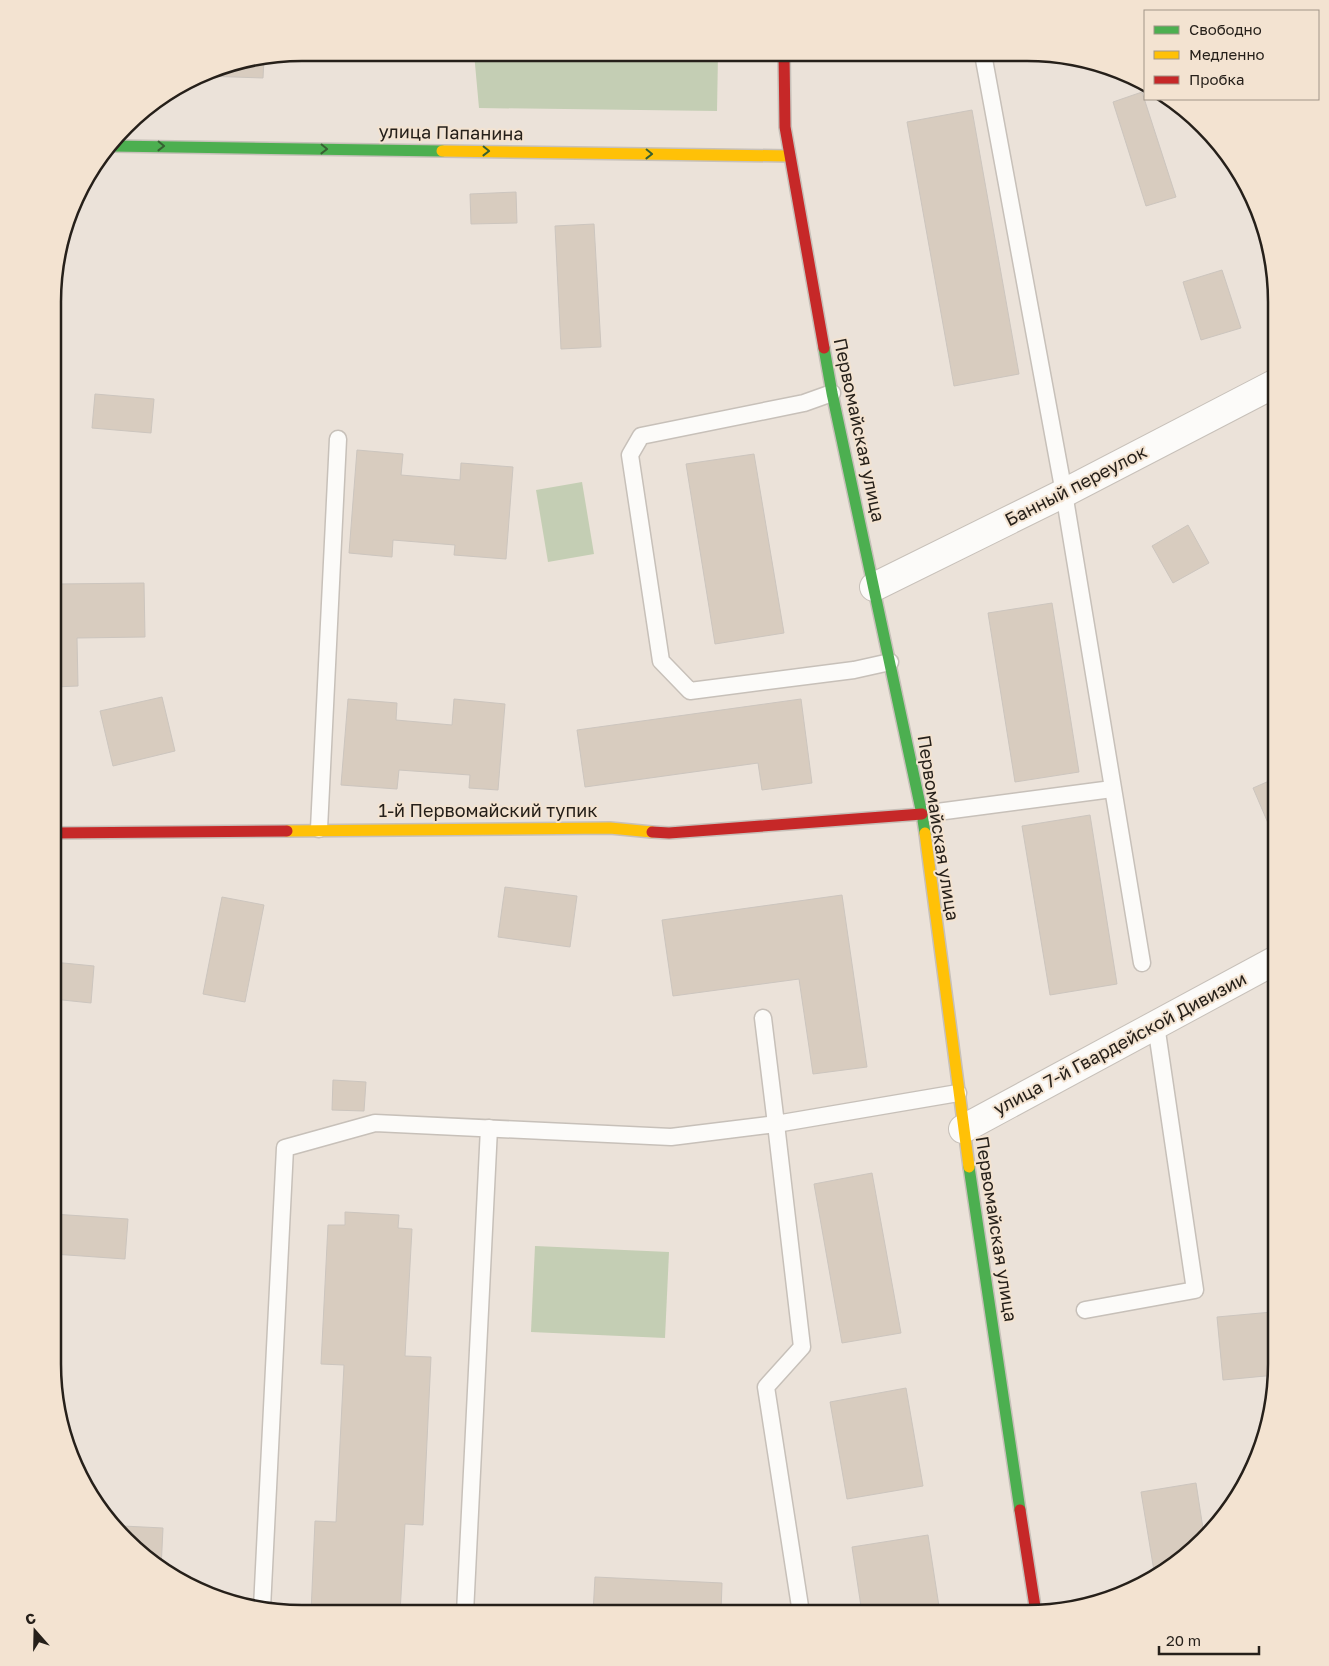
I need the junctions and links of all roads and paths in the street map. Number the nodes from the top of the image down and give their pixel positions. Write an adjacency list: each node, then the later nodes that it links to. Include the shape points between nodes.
1 (784, 61): 4 (main road, Первомайская улица)
2 (985, 61): 8 (lane)
3 (119, 146): 4 (main road, улица Папанина, one-way to 4)
4 (789, 156): 6 (main road, Первомайская улица)
5 (1268, 387): 8 (street, Банный переулок)
6 (832, 393): 9 (main road, Первомайская улица); 10 (lane, via 804,403 640,436 630,455 661,662 690,691 854,670)
7 (338, 439): 13 (lane)
8 (1064, 493): 9 (street, Банный переулок); 11 (lane)
9 (874, 587): 10 (main road, Первомайская улица)
10 (890, 662): 12 (main road, Первомайская улица)
11 (1112, 789): 12 (lane); 15 (lane)
12 (922, 814): 13 (main road, 1-й Первомайский тупик, via 669,833 610,828); 19 (main road, Первомайская улица)
13 (319, 830): 14 (main road, 1-й Первомайский тупик)
14 (61, 832)
15 (1142, 964)
16 (1268, 964): 18 (street, улица 7-й Гвардейской Дивизии)
17 (763, 1018): 20 (lane)
18 (1156, 1025): 22 (street, улица 7-й Гвардейской Дивизии); 23 (lane, via 1195,1290)
19 (958, 1093): 20 (lane); 22 (main road, Первомайская улица)
20 (776, 1124): 21 (lane, via 671,1137); 27 (lane, via 802,1346 766,1387)
21 (489, 1128): 24 (lane, via 375,1123 285,1148); 26 (lane)
22 (963, 1129): 25 (main road, Первомайская улица)
23 (1085, 1310)
24 (262, 1601)
25 (1035, 1604)
26 (465, 1605)
27 (800, 1605)

